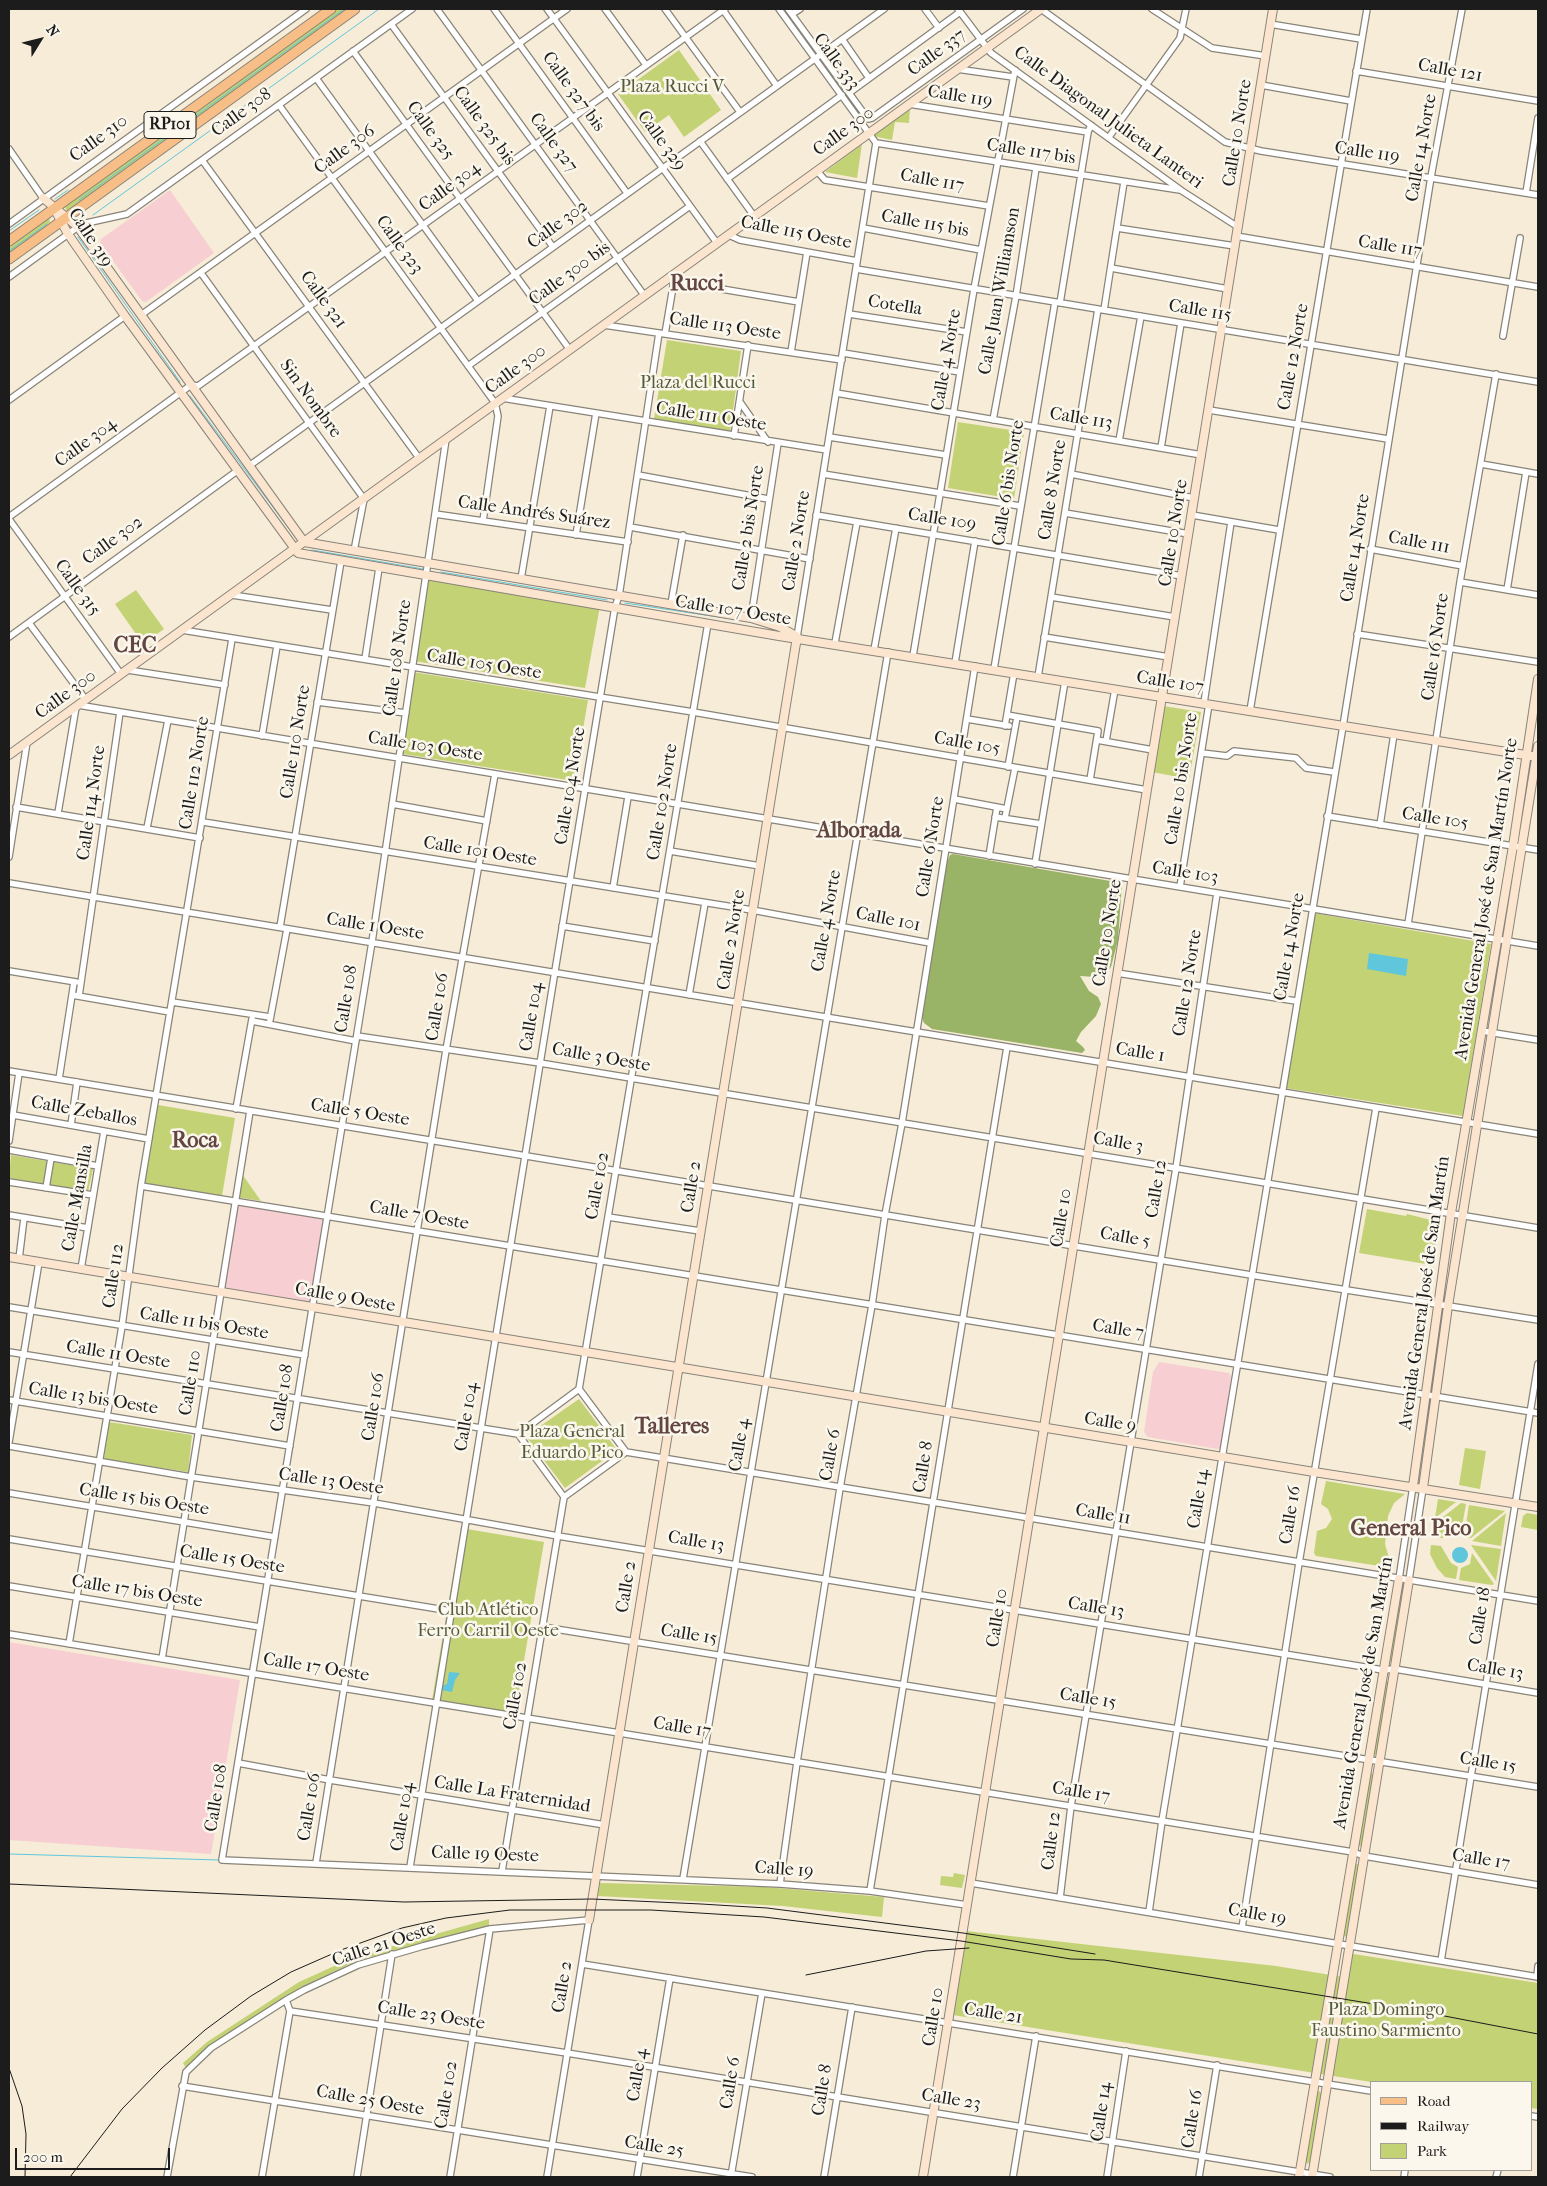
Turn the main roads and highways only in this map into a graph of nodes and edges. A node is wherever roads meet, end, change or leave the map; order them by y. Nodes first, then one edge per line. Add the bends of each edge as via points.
1 (331, 9) edge
2 (355, 9) edge
3 (9, 242) edge
4 (9, 259) edge

1 - 3 main road, RP101
2 - 4 main road, RP101

